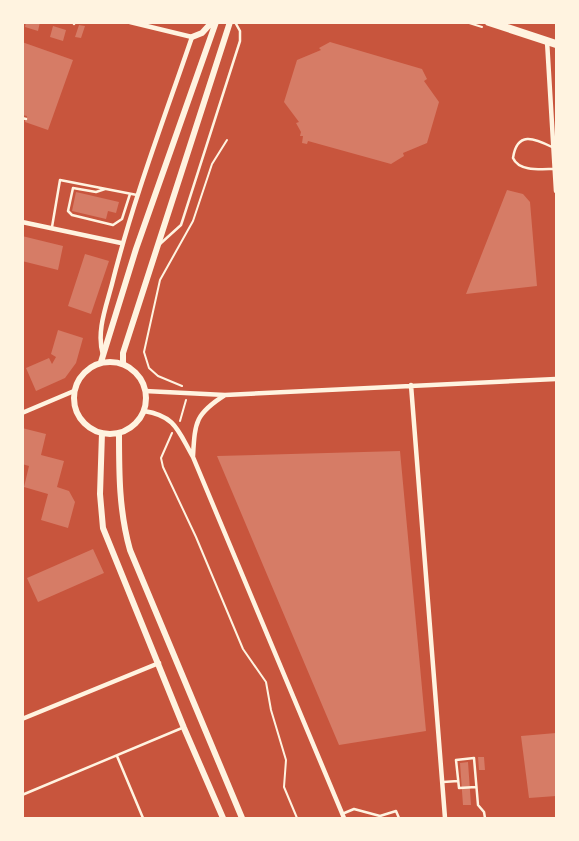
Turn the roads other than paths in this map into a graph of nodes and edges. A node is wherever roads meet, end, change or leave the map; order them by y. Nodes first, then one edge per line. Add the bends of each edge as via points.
1 (130, 22) edge
2 (214, 22) edge
3 (230, 22) edge
4 (235, 22) edge
5 (489, 22) edge
6 (192, 37) junction
7 (547, 40) junction
8 (556, 44) edge
9 (554, 147) junction
10 (555, 170) junction
11 (105, 188) junction
12 (556, 191) edge
13 (130, 194) junction
14 (138, 195) junction
15 (22, 222) edge
16 (52, 228) junction
17 (121, 243) junction
18 (157, 247) junction
19 (102, 360) junction
20 (123, 364) junction
21 (556, 379) edge
22 (411, 385) junction
23 (74, 391) junction
24 (145, 391) junction
25 (225, 395) junction
26 (144, 411) junction
27 (22, 412) edge
28 (102, 433) junction
29 (119, 433) junction
30 (193, 457) junction
31 (158, 663) junction
32 (22, 719) edge
33 (184, 728) junction
34 (117, 756) junction
35 (458, 781) junction
36 (442, 782) junction
37 (476, 787) junction
38 (22, 795) edge
39 (343, 816) edge
40 (143, 818) edge
41 (224, 818) edge
42 (242, 818) edge
43 (399, 818) edge
44 (446, 818) edge
45 (485, 818) edge

1 - 6 street
2 - 6 main road
2 - 19 main road via 136,249
3 - 18 main road
4 - 18 lane via 240,31 240,41 181,225
5 - 7 highway
6 - 14 street
7 - 8 highway
7 - 9 street
9 - 10 street
9 - 10 lane via 527,138 517,145 513,158 515,163 524,167
10 - 12 street
11 - 13 lane
11 - 13 lane via 96,192 73,188 68,211 72,215 112,225 122,219
11 - 16 lane via 60,180
13 - 14 lane
14 - 17 street
15 - 16 street
16 - 17 street
17 - 19 street via 102,320
18 - 20 main road via 123,353
19 - 20 main road
19 - 23 main road via 87,369
20 - 24 main road via 136,372
21 - 22 street
22 - 25 street
22 - 36 street
23 - 27 street
23 - 28 main road via 75,408 84,424
24 - 25 street
24 - 26 main road
25 - 30 street via 207,406 195,426
26 - 29 main road via 131,427
26 - 30 street via 161,413 173,422
28 - 29 main road
28 - 31 main road via 100,494 103,528
29 - 42 main road via 119,491 130,550
30 - 39 street
31 - 32 street
31 - 33 main road
33 - 34 lane
33 - 41 main road
34 - 38 lane
34 - 40 lane
35 - 36 lane
35 - 37 lane via 459,788
35 - 37 lane via 456,760 474,758
36 - 44 street
37 - 45 lane via 478,805
39 - 43 lane via 354,809 380,816 396,811

